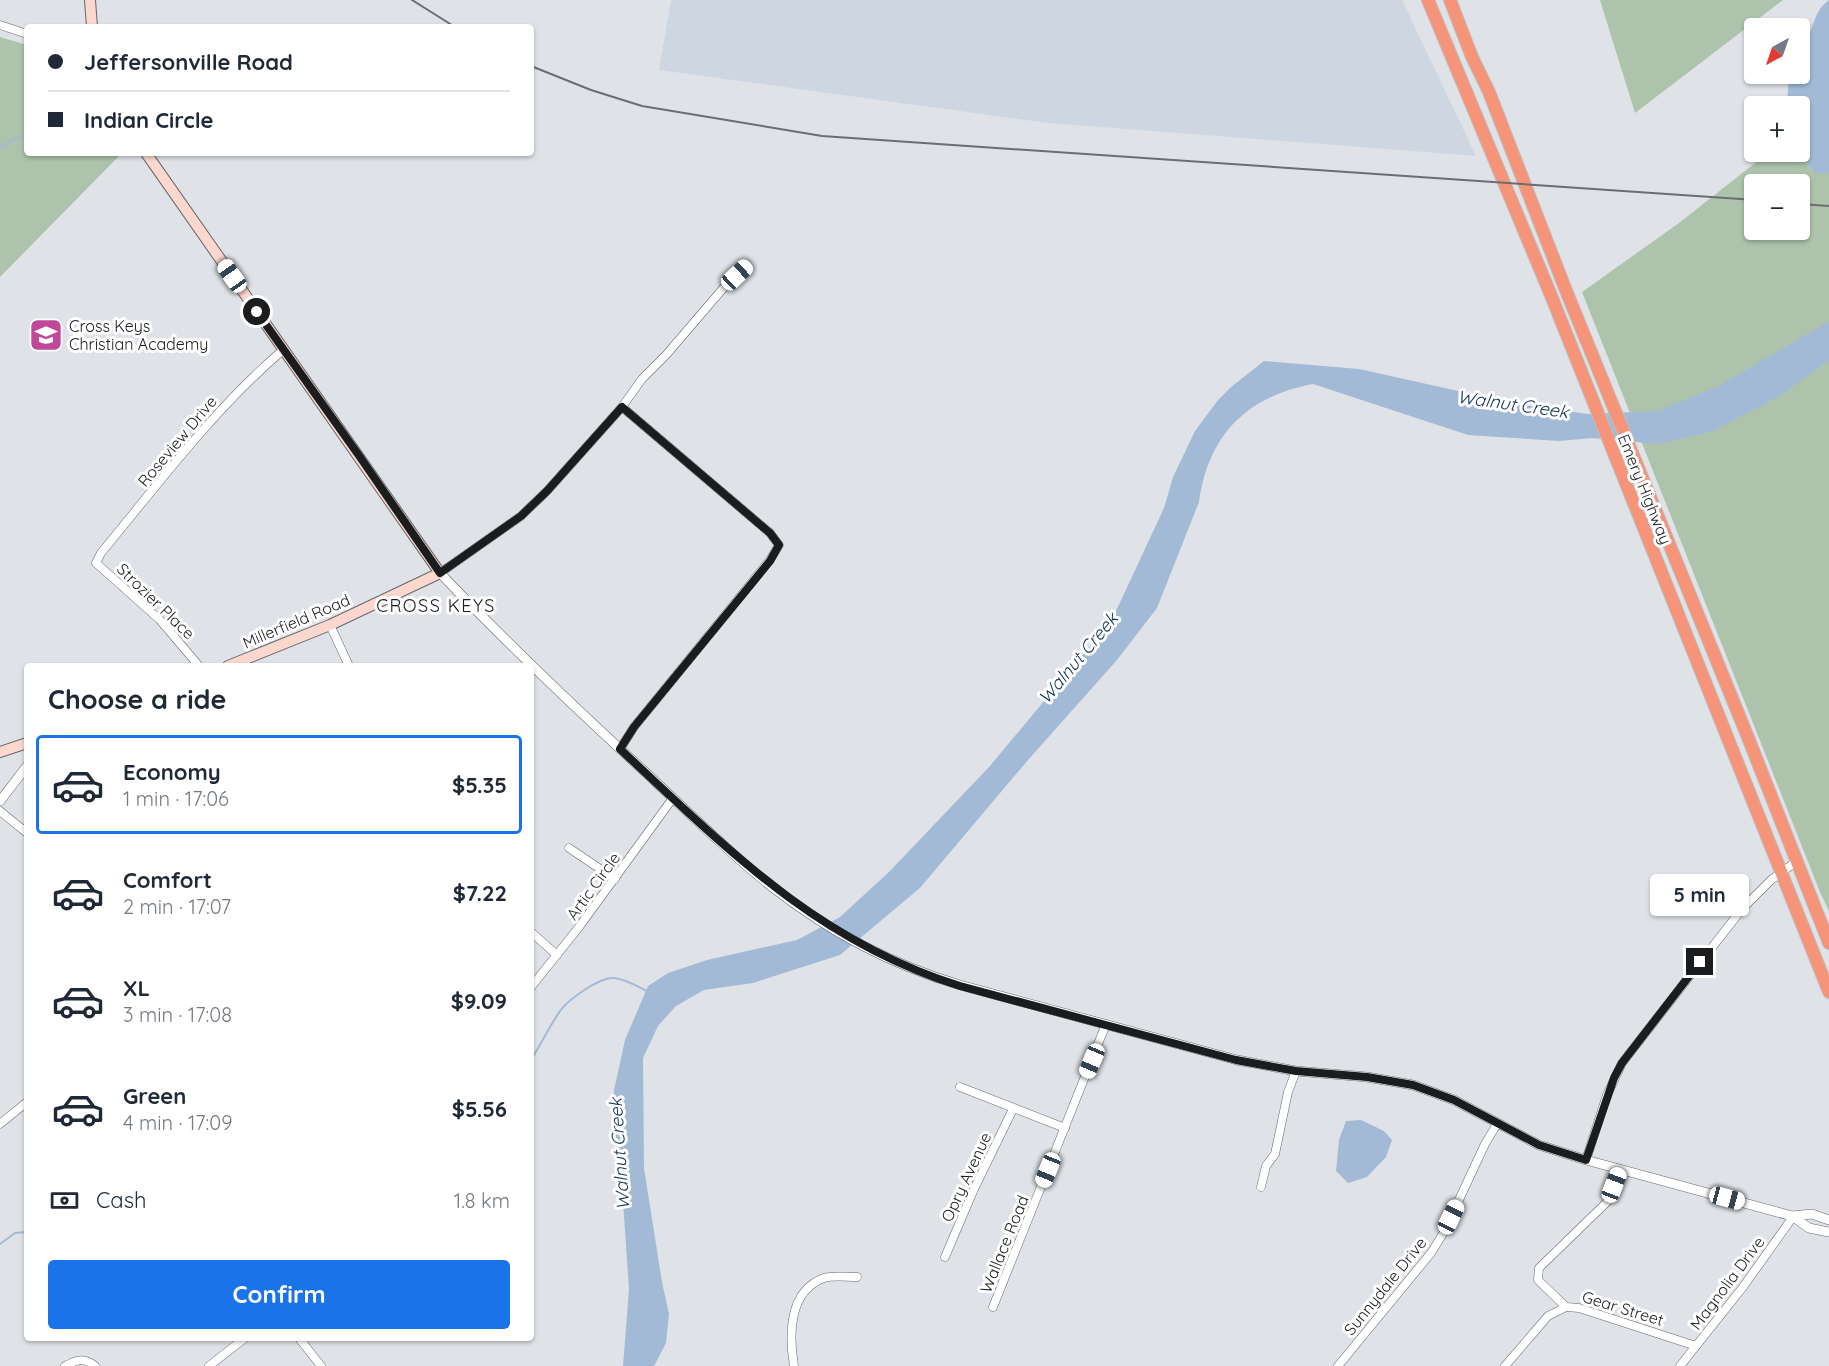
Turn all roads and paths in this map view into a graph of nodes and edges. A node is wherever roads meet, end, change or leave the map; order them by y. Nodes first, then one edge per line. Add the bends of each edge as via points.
1 (90, 0) edge
2 (1428, 0) edge
3 (1450, 0) edge
4 (92, 24) edge
5 (0, 25) edge
6 (24, 33) edge
7 (148, 156) edge
8 (747, 265) dead end
9 (1565, 288) junction
10 (1550, 293) junction
11 (283, 350) junction
12 (622, 407) junction
13 (99, 557) joint
14 (440, 573) junction
15 (330, 625) junction
16 (196, 663) edge
17 (235, 663) edge
18 (348, 663) edge
19 (528, 663) edge
20 (534, 669) edge
21 (24, 744) edge
22 (620, 749) junction
23 (0, 752) edge
24 (24, 770) edge
25 (673, 798) junction
26 (0, 801) edge
27 (0, 811) edge
28 (24, 831) edge
29 (569, 848) dead end
30 (1797, 861) junction
31 (1782, 874) junction
32 (615, 879) junction
33 (534, 935) edge
34 (1829, 943) edge
35 (557, 955) junction
36 (534, 983) edge
37 (1829, 992) edge
38 (1106, 1024) junction
39 (1296, 1071) junction
40 (960, 1087) dead end
41 (24, 1104) edge
42 (1013, 1109) junction
43 (0, 1124) edge
44 (1497, 1124) junction
45 (1065, 1128) junction
46 (1586, 1160) junction
47 (1620, 1169) junction
48 (1261, 1187) dead end
49 (1792, 1216) junction
50 (1829, 1220) edge
51 (1829, 1232) edge
52 (945, 1257) dead end
53 (857, 1277) dead end
54 (993, 1307) dead end
55 (1566, 1307) junction
56 (241, 1341) edge
57 (301, 1341) edge
58 (1696, 1346) junction
59 (65, 1366) edge
60 (95, 1366) edge
61 (208, 1366) edge
62 (321, 1366) edge
63 (794, 1366) edge
64 (1338, 1366) edge
65 (1505, 1366) edge
66 (1680, 1366) edge

1 - 4 main road
2 - 10 highway, Emery Highway
3 - 9 highway, Emery Highway
5 - 6 street
7 - 11 main road
8 - 12 street via 642,379
9 - 10 highway
9 - 30 highway, Emery Highway
10 - 31 highway, Emery Highway
11 - 13 street, Roseview Drive via 235,393
11 - 14 main road
12 - 14 street via 521,516
12 - 22 street via 779,545
13 - 16 street, Strozier Place via 96,563 160,620
14 - 15 main road, Millerfield Road
14 - 19 street
15 - 17 main road, Millerfield Road
15 - 18 street
20 - 22 street
21 - 23 main road
22 - 25 street
24 - 26 street
25 - 32 street, Artic Circle
25 - 38 street via 782,894 823,923 886,958 960,986
27 - 28 street
29 - 32 street
30 - 31 street
30 - 34 highway, Emery Highway
31 - 37 highway, Emery Highway
31 - 46 street via 1742,909 1622,1063
32 - 35 street, Artic Circle
33 - 35 street
35 - 36 street, Artic Circle
38 - 39 street via 1236,1060
38 - 45 street, Wallace Road
39 - 44 street via 1413,1085 1454,1100
39 - 48 street via 1275,1154 1266,1166
40 - 42 street
41 - 43 street
42 - 45 street
42 - 52 street, Opry Avenue
44 - 46 street via 1539,1145
44 - 64 street, Sunnydale Drive via 1431,1253
45 - 54 street, Wallace Road
46 - 47 street
47 - 49 street
47 - 55 street, Gear Street via 1608,1201 1539,1268 1538,1280
49 - 50 street via 1812,1214
49 - 51 street via 1809,1228
49 - 58 street, Magnolia Drive
53 - 63 street via 825,1278 806,1289 793,1320 790,1341
55 - 58 street, Gear Street
55 - 65 street via 1548,1316
56 - 61 street
57 - 62 street
58 - 66 street, Magnolia Drive
59 - 60 street via 84,1360

